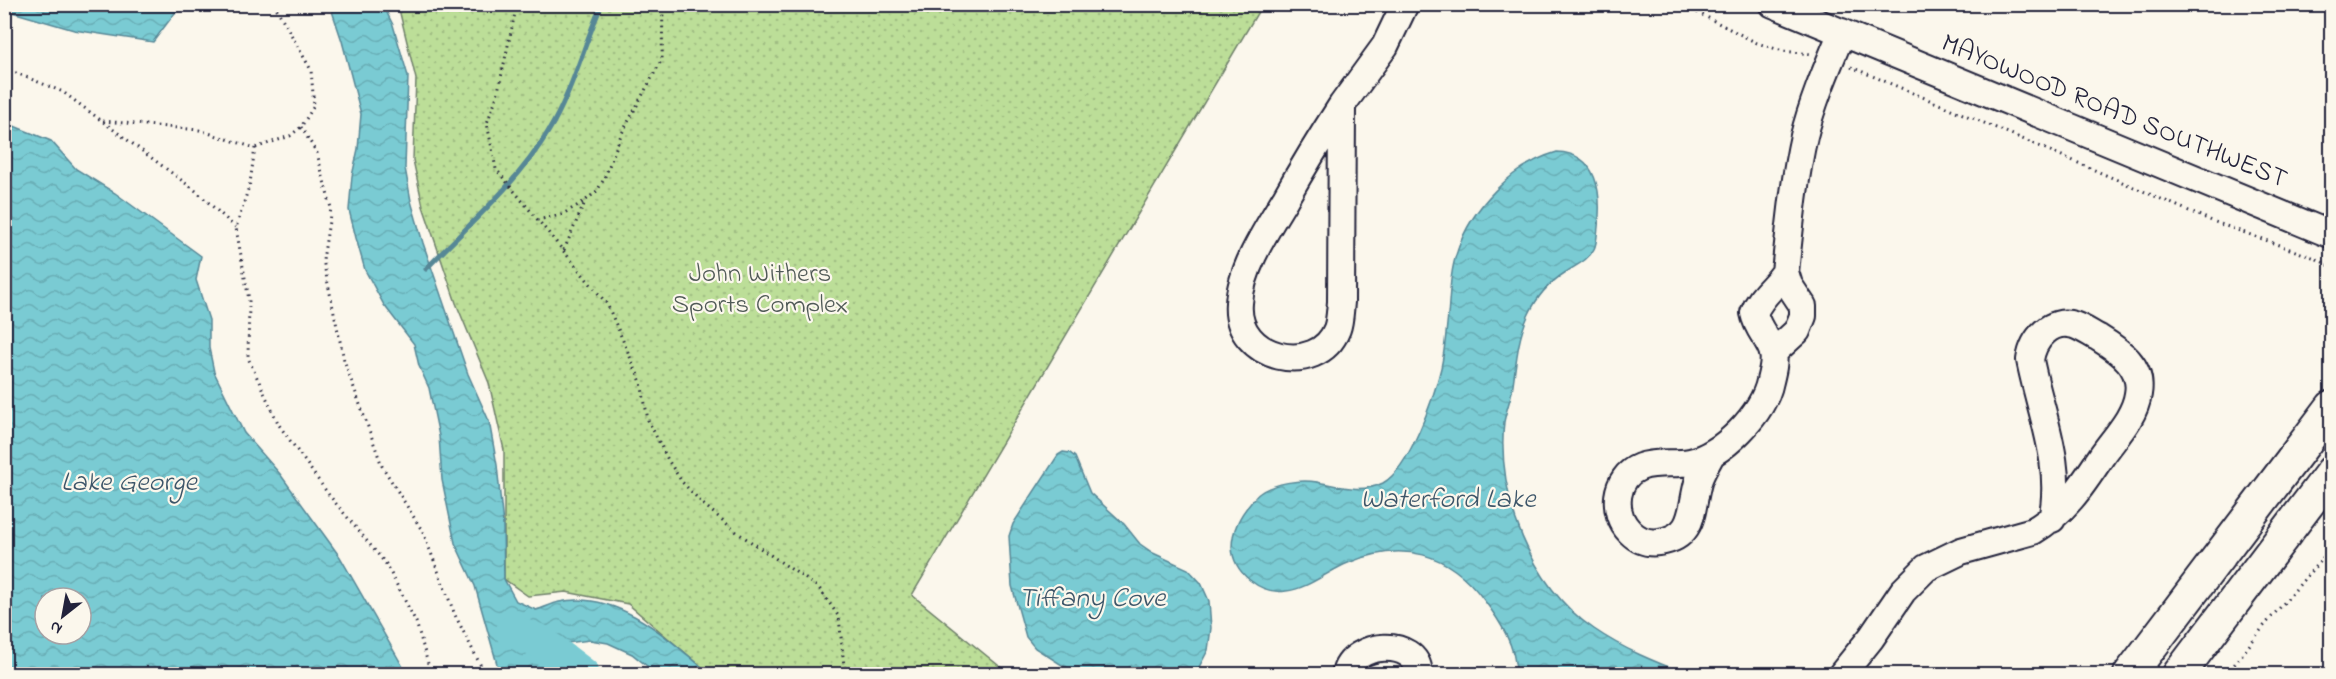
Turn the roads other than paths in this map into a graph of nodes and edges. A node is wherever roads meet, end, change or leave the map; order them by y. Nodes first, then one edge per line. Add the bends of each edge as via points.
1 (1404, 4) edge
2 (1773, 4) edge
3 (1842, 32) junction
4 (1342, 105) junction
5 (2331, 235) edge
6 (1785, 272) junction
7 (1773, 353) junction
8 (2331, 407) edge
9 (1711, 454) dead end
10 (2331, 472) edge
11 (2052, 519) junction
12 (1345, 675) edge
13 (1419, 675) edge
14 (1842, 675) edge
15 (2130, 675) edge
16 (2179, 675) edge

1 - 4 street via 1385,46
2 - 3 street, MAYOWOOD ROAD SOUTHWEST
3 - 5 street, MAYOWOOD ROAD SOUTHWEST
3 - 6 street via 1818,87 1804,136
4 - 4 street via 1266,231 1240,293 1242,327 1257,346 1276,357 1313,352 1331,339 1336,330 1341,302
6 - 7 street via 1762,297 1754,313
6 - 7 street via 1803,306 1803,316 1797,331
7 - 9 street via 1770,382 1762,403 1746,424
8 - 15 main road
10 - 16 main road
11 - 11 street via 2055,473 2030,360 2040,335 2066,324 2082,328 2126,357 2138,376 2139,386 2134,409 2082,486
11 - 14 street via 2033,531 1961,551 1926,568 1903,591
12 - 13 street via 1349,663 1362,653 1387,648 1408,653 1415,660

